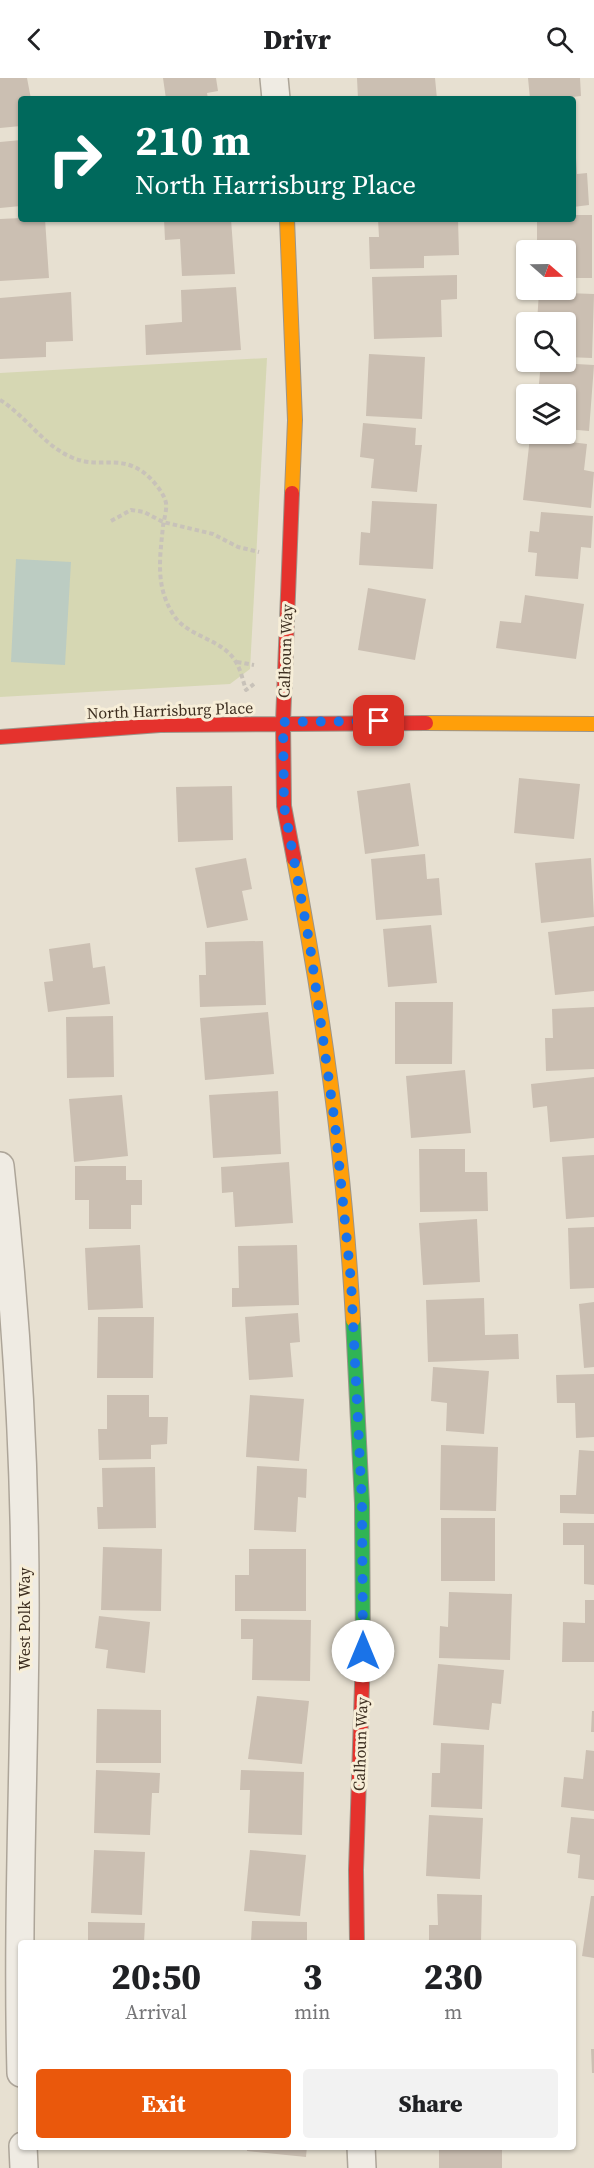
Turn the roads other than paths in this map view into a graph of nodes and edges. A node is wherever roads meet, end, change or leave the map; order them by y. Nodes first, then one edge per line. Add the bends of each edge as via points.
1 (274, 78) edge
2 (276, 96) edge
3 (287, 222) edge
4 (283, 722) junction
5 (594, 724) edge
6 (0, 736) edge
7 (0, 1166) edge
8 (20, 1940) edge
9 (357, 1940) edge
10 (23, 2150) edge
11 (361, 2150) edge
12 (24, 2168) edge
13 (362, 2168) edge

1 - 2 street
3 - 4 street, Calhoun Way via 295,420
4 - 5 street, North Harrisburg Place
4 - 6 street, North Harrisburg Place via 160,725
4 - 9 street, Calhoun Way via 284,806 310,946 335,1124 351,1281 363,1514
7 - 8 street, West Polk Way via 16,1336 24,1503
10 - 12 street
11 - 13 street

